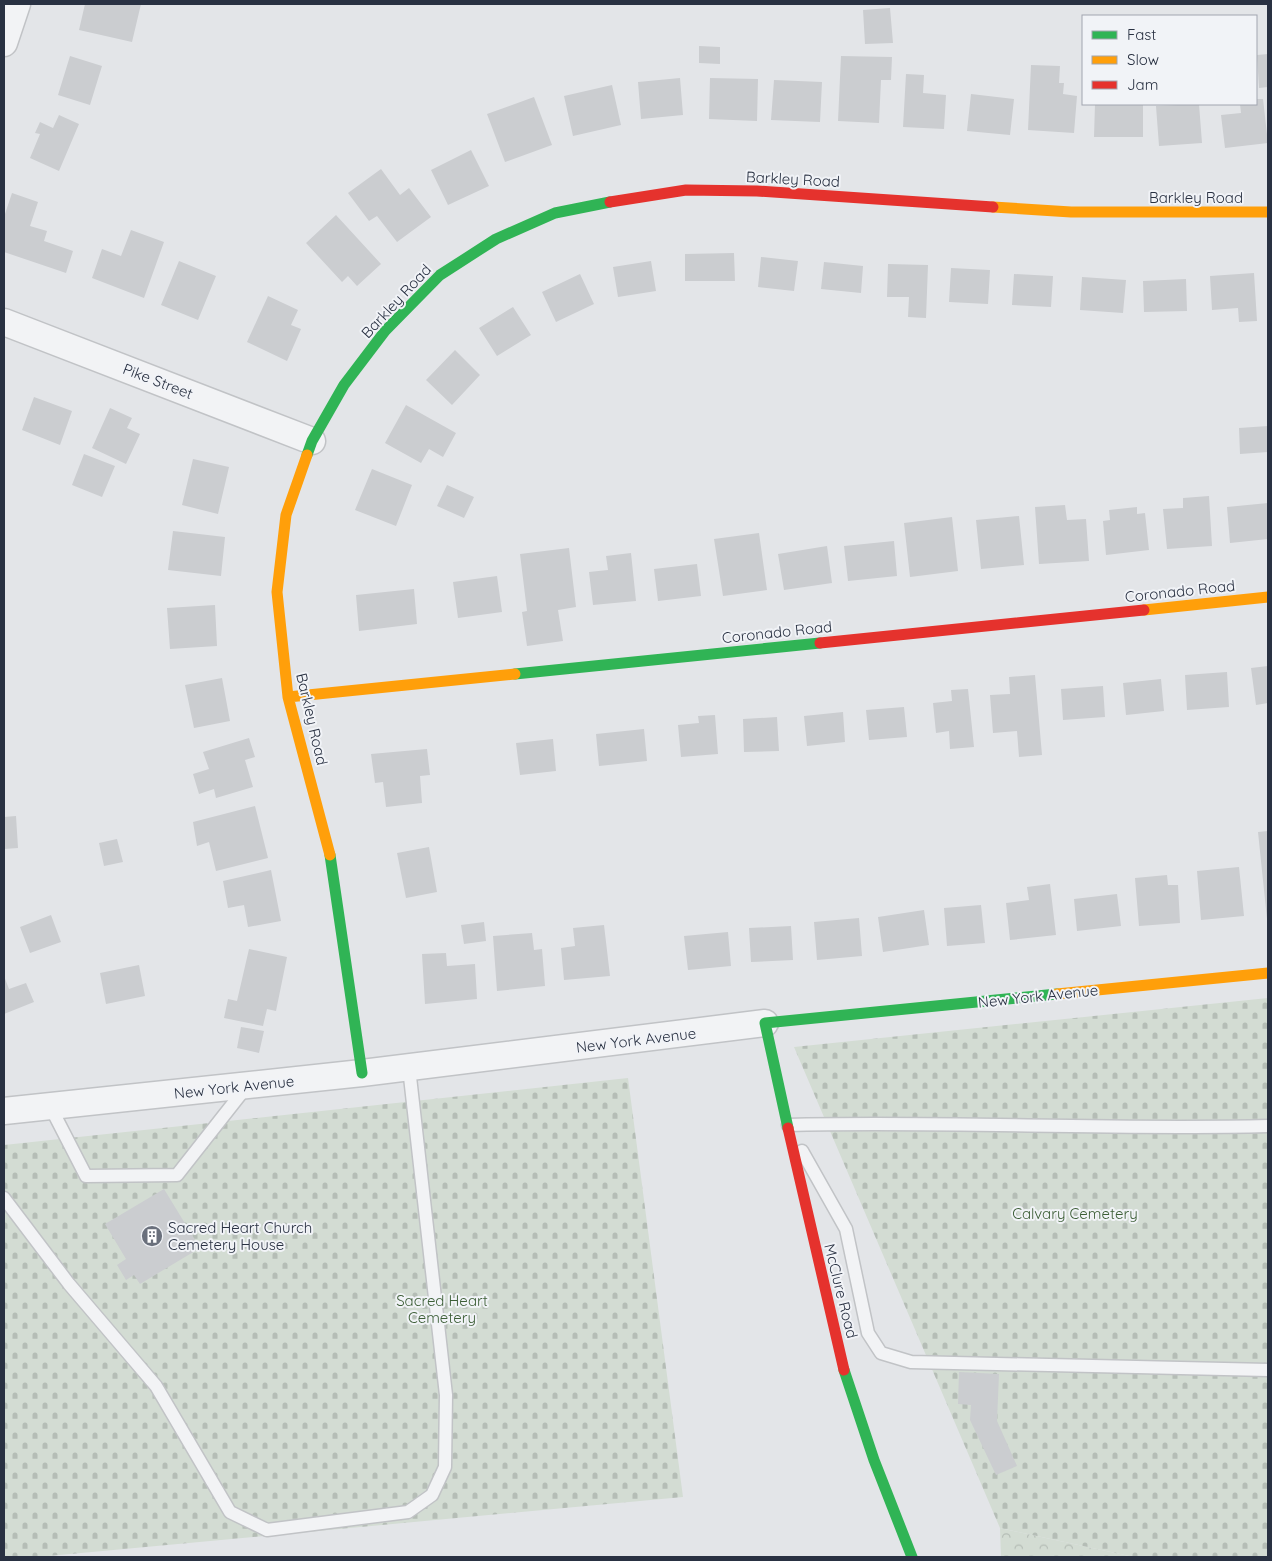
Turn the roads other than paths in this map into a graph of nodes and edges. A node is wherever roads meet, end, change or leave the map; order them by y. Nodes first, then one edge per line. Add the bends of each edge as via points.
1 (17, 4) edge
2 (4, 43) edge
3 (1268, 212) edge
4 (4, 322) edge
5 (312, 441) junction
6 (1268, 598) edge
7 (288, 697) junction
8 (1268, 973) edge
9 (765, 1024) junction
10 (409, 1068) junction
11 (362, 1073) junction
12 (247, 1086) junction
13 (50, 1106) junction
14 (4, 1111) edge
15 (788, 1125) junction
16 (1268, 1126) edge
17 (4, 1198) edge
18 (1268, 1370) edge
19 (912, 1557) edge

1 - 2 street
3 - 5 street, Barkley Road via 1071,212 757,191 686,190 622,198 555,213 496,239 440,275 384,331 344,385
4 - 5 street, Pike Street
5 - 7 street, Barkley Road via 286,515 277,592
6 - 7 street, Coronado Road
7 - 11 street, Barkley Road via 328,841
8 - 9 street, New York Avenue
9 - 10 street, New York Avenue
9 - 15 street, McClure Road
10 - 11 street, New York Avenue
10 - 17 lane via 446,1395 444,1467 432,1495 408,1512 267,1530 230,1512 156,1386 69,1284
11 - 12 street, New York Avenue
12 - 13 street, New York Avenue
12 - 13 lane via 176,1175 86,1176
13 - 14 street, New York Avenue
15 - 16 lane
15 - 18 lane via 846,1229 868,1333 881,1354 911,1362
15 - 19 street, McClure Road via 843,1362 884,1489

